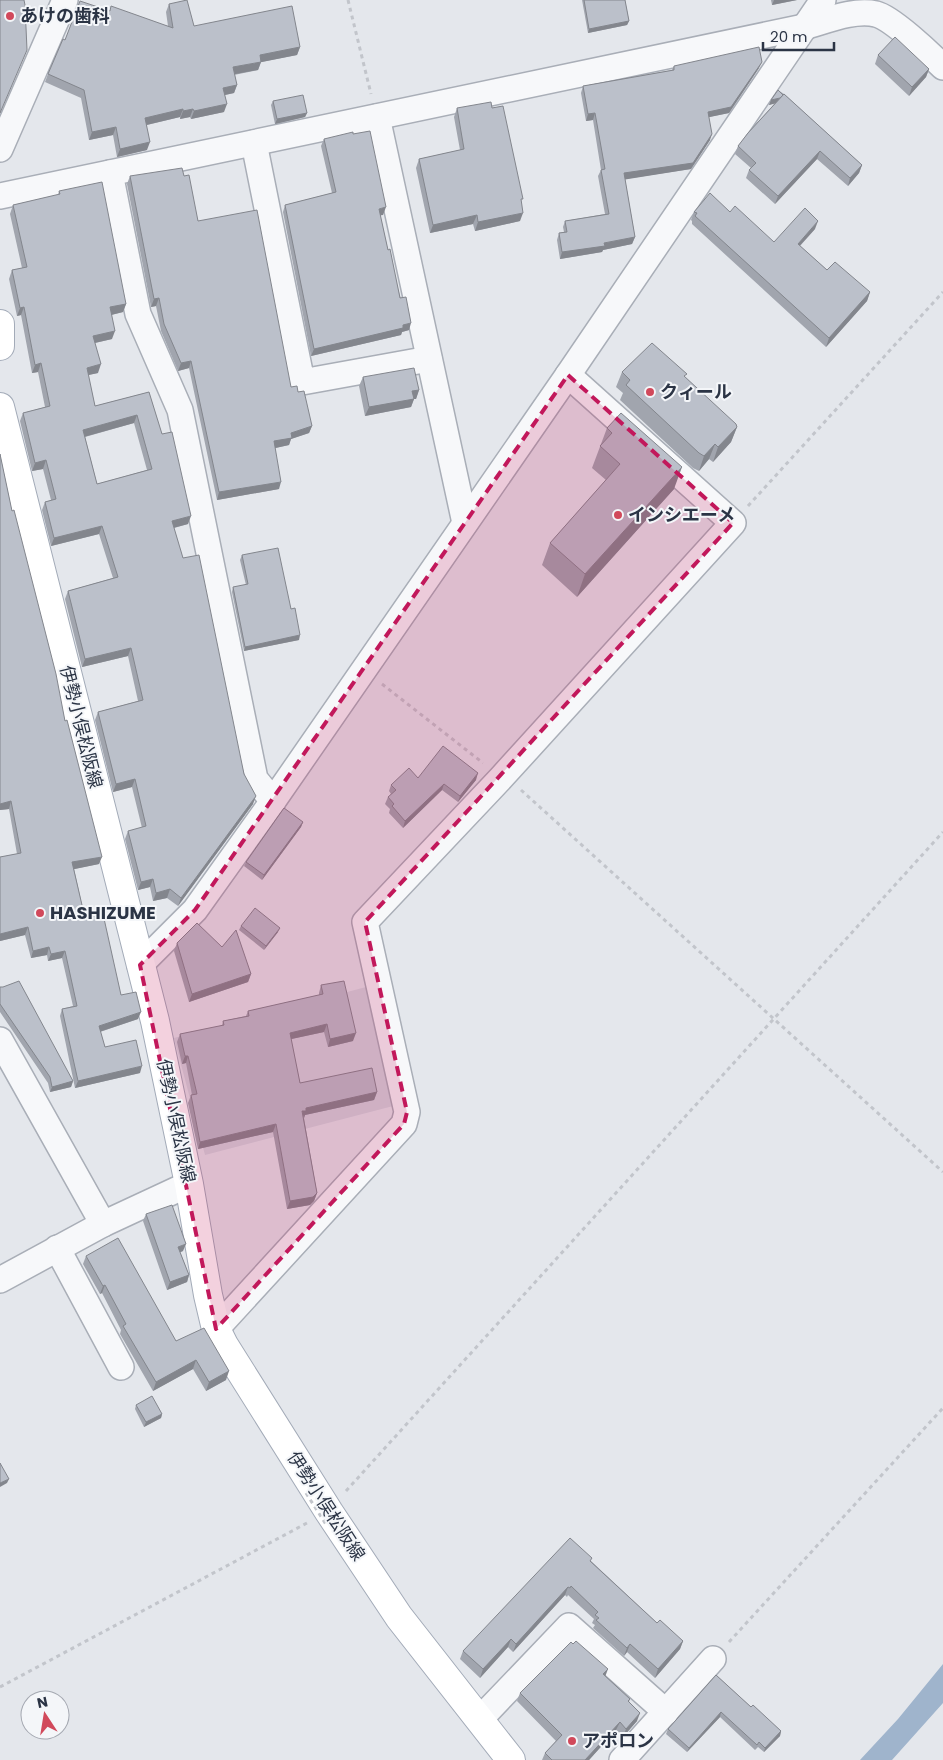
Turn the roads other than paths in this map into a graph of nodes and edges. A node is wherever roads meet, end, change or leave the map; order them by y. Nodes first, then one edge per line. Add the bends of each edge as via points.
1 (65, 0) edge
2 (823, 0) edge
3 (804, 27) junction
4 (943, 67) edge
5 (375, 108) junction
6 (254, 143) junction
7 (0, 149) edge
8 (110, 173) junction
9 (0, 196) edge
10 (0, 324) edge
11 (0, 346) edge
12 (429, 359) junction
13 (568, 375) junction
14 (0, 408) edge
15 (465, 523) junction
16 (273, 801) junction
17 (140, 965) junction
18 (0, 1040) edge
19 (189, 1184) junction
20 (103, 1224) junction
21 (57, 1248) junction
22 (0, 1280) edge
23 (216, 1329) junction
24 (121, 1367) dead end
25 (713, 1659) road end
26 (666, 1712) junction
27 (480, 1719) junction
28 (512, 1760) edge
29 (622, 1760) edge

1 - 7 street
2 - 3 street
3 - 4 street via 850,14 877,14 914,39
3 - 5 street
3 - 13 street
5 - 6 street
5 - 12 street
6 - 8 street
6 - 12 street via 302,382
8 - 9 street
8 - 16 street via 138,314 180,410 255,779
10 - 11 main road
12 - 15 street
13 - 15 street
13 - 23 street via 732,523 365,922 407,1112 404,1124
14 - 17 main road, 伊勢小俣松阪線
15 - 16 street
16 - 17 street via 195,910
17 - 19 main road, 伊勢小俣松阪線
18 - 20 street
19 - 20 street
19 - 23 main road, 伊勢小俣松阪線
20 - 21 street
21 - 22 street
21 - 24 street
23 - 27 main road, 伊勢小俣松阪線 via 322,1519
25 - 26 street
26 - 27 street via 569,1626
26 - 29 street
27 - 28 main road, 伊勢小俣松阪線

